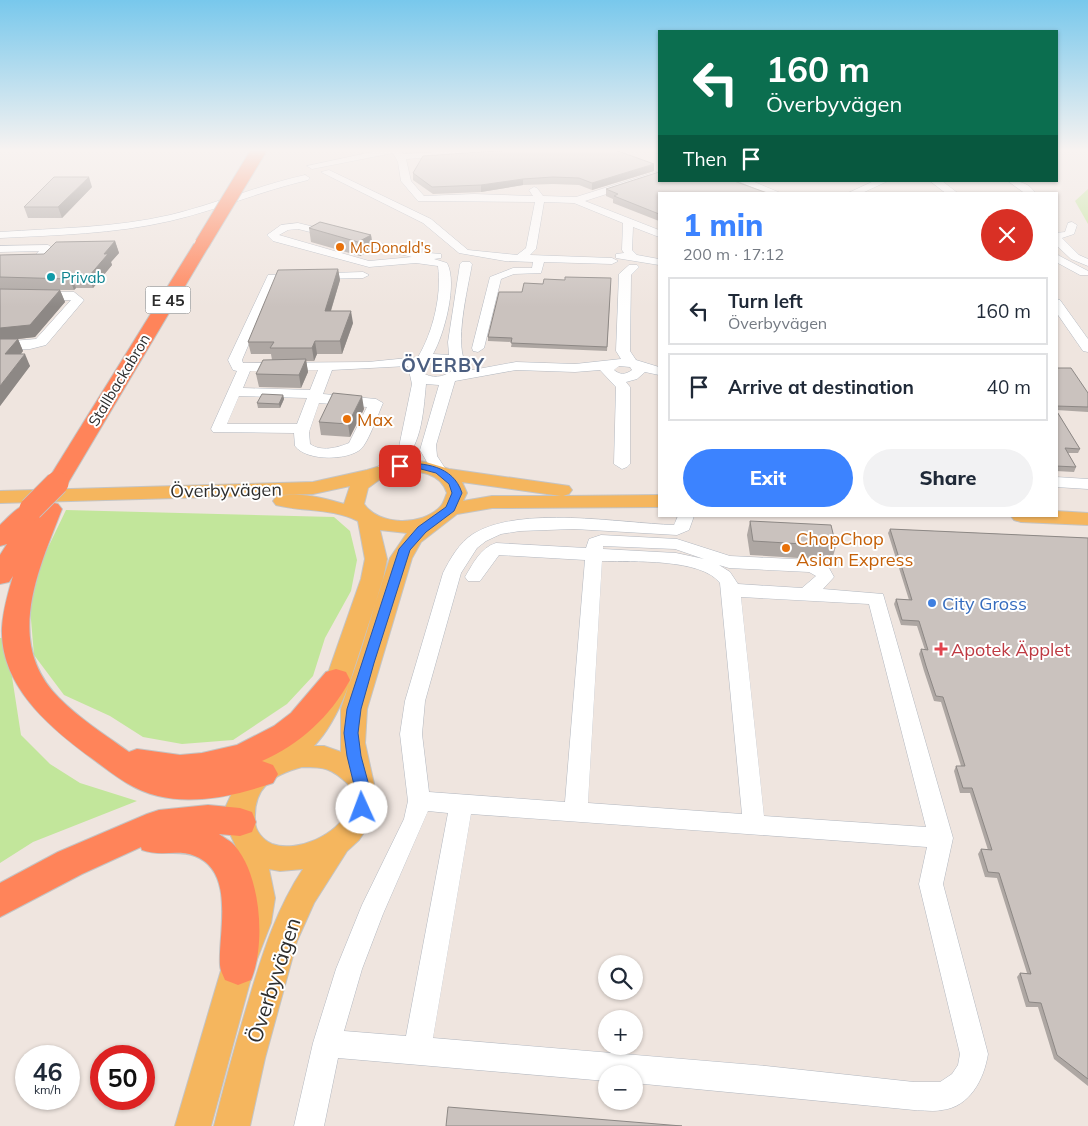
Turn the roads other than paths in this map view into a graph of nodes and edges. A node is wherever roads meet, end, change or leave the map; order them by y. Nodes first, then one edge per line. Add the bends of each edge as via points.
1 (222, 203) edge
2 (227, 203) edge
3 (389, 203) edge
4 (536, 203) edge
5 (589, 203) edge
6 (628, 221) junction
7 (1072, 225) dead end
8 (439, 233) junction
9 (658, 234) edge
10 (0, 235) edge
11 (1058, 237) edge
12 (1058, 240) edge
13 (0, 249) edge
14 (416, 258) junction
15 (466, 258) junction
16 (520, 258) junction
17 (1058, 258) edge
18 (440, 259) junction
19 (539, 259) junction
20 (37, 260) edge
21 (627, 262) junction
22 (658, 262) edge
23 (1088, 263) edge
24 (1071, 265) junction
25 (1058, 267) edge
26 (363, 275) dead end
27 (1088, 275) edge
28 (0, 296) edge
29 (1058, 306) edge
30 (0, 346) edge
31 (478, 348) dead end
32 (1088, 348) edge
33 (423, 360) junction
34 (457, 362) junction
35 (242, 366) junction
36 (327, 366) junction
37 (368, 366) junction
38 (504, 368) junction
39 (623, 369) junction
40 (658, 371) edge
41 (418, 377) junction
42 (451, 378) junction
43 (234, 392) junction
44 (315, 396) junction
45 (302, 434) junction
46 (622, 464) dead end
47 (376, 474) junction
48 (446, 476) junction
49 (1058, 482) edge
50 (1088, 484) edge
51 (0, 496) edge
52 (78, 496) junction
53 (658, 500) edge
54 (658, 500) edge
55 (40, 509) junction
56 (441, 515) junction
57 (365, 517) junction
58 (686, 517) edge
59 (1043, 517) edge
60 (1088, 519) edge
61 (0, 538) edge
62 (594, 554) junction
63 (0, 576) edge
64 (474, 577) dead end
65 (731, 590) junction
66 (805, 594) junction
67 (336, 680) junction
68 (101, 749) junction
69 (271, 768) junction
70 (359, 778) junction
71 (419, 801) junction
72 (460, 804) junction
73 (576, 812) junction
74 (754, 825) junction
75 (245, 832) junction
76 (941, 838) junction
77 (336, 844) junction
78 (100, 851) junction
79 (0, 901) edge
80 (238, 967) junction
81 (327, 1043) junction
82 (417, 1051) junction
83 (194, 1126) edge
84 (232, 1126) edge
85 (309, 1126) edge

1 - 10 street via 144,223
2 - 55 highway, Stallbackabron / E 45, bridge
3 - 8 street via 426,221
4 - 16 street via 531,248
5 - 6 street
6 - 9 street
6 - 21 street
7 - 11 street via 1070,234
8 - 15 street
8 - 18 street via 442,241
12 - 23 street via 1075,257
13 - 20 street via 48,248
14 - 14 street via 369,264 272,236 285,227 298,226
14 - 18 street
15 - 16 street
15 - 18 street
15 - 34 street via 454,342
16 - 19 street
17 - 24 street
18 - 33 street via 446,282 434,341
19 - 21 street
19 - 31 street via 537,271 513,271 496,277
21 - 22 street
21 - 39 street
24 - 25 street
24 - 27 street
26 - 35 street via 272,277 235,360
28 - 30 street via 74,296 78,300 42,342
29 - 32 street
33 - 34 street via 445,357
33 - 37 street
33 - 41 street via 413,368
34 - 38 street
34 - 42 street via 460,371
35 - 36 street
35 - 43 street
36 - 37 street
36 - 44 street
37 - 41 street
38 - 39 street via 556,361 575,368
38 - 42 street
39 - 40 street
39 - 46 street
41 - 42 street via 433,380
41 - 47 street via 418,393 406,449
42 - 48 street via 444,388 428,450
43 - 44 street
43 - 45 street via 218,429
44 - 45 street
44 - 45 street via 372,401 376,407 360,440 346,450 307,450
47 - 48 main road, Överbyvägen via 400,466 414,466
47 - 52 main road, Överbyvägen via 313,488
47 - 57 main road, Överbyvägen via 358,488 354,497 356,506
48 - 53 main road, Överbyvägen via 484,490 602,491
48 - 56 main road via 456,498
49 - 50 street
51 - 52 main road, Överbyvägen
52 - 57 main road, Överbyvägen via 142,502 302,502 338,508
54 - 56 main road, Överbyvägen via 492,502
55 - 61 highway
55 - 63 highway, E 45
55 - 68 highway via 17,614 16,642 22,669 56,715
56 - 57 main road, Överbyvägen via 413,526 394,527
56 - 70 main road, Överbyvägen via 413,538 401,558 354,709 351,733
57 - 67 main road, Överbyvägen via 376,559
58 - 71 street via 683,526 676,530 522,524 494,530 466,548 452,572 415,701 411,734
59 - 60 main road
62 - 64 street via 496,549 485,556
62 - 65 street via 695,563 723,574
62 - 66 street via 595,543 608,540 677,544 729,562 813,566 825,577
62 - 73 street
65 - 66 street
65 - 74 street
66 - 76 street via 877,598
67 - 68 highway via 312,711 278,739 231,759 197,766 161,766 144,764
67 - 69 main road, Överbyvägen via 324,714 313,731
68 - 69 highway via 124,766 157,782 180,786 207,785
69 - 70 main road via 308,755 326,756 349,766
69 - 75 main road, Överbyvägen via 244,796 239,813
70 - 77 main road, Överbyvägen via 364,800 360,816
71 - 72 street
71 - 81 street via 409,835 361,937
72 - 73 street
72 - 82 street
73 - 74 street
74 - 76 street
75 - 77 main road, Överbyvägen via 265,854 285,859 306,857
75 - 78 highway via 208,819 159,824
75 - 80 main road, Överbyvägen via 260,898 256,923
76 - 82 street via 931,884 974,1054 971,1071 962,1084 943,1096
77 - 84 main road, Överbyvägen via 303,894 282,940
78 - 79 highway via 70,863
78 - 80 highway via 182,837 201,841 216,849 230,865 239,890 241,944
80 - 83 main road, Överbyvägen
81 - 82 street
81 - 85 street

